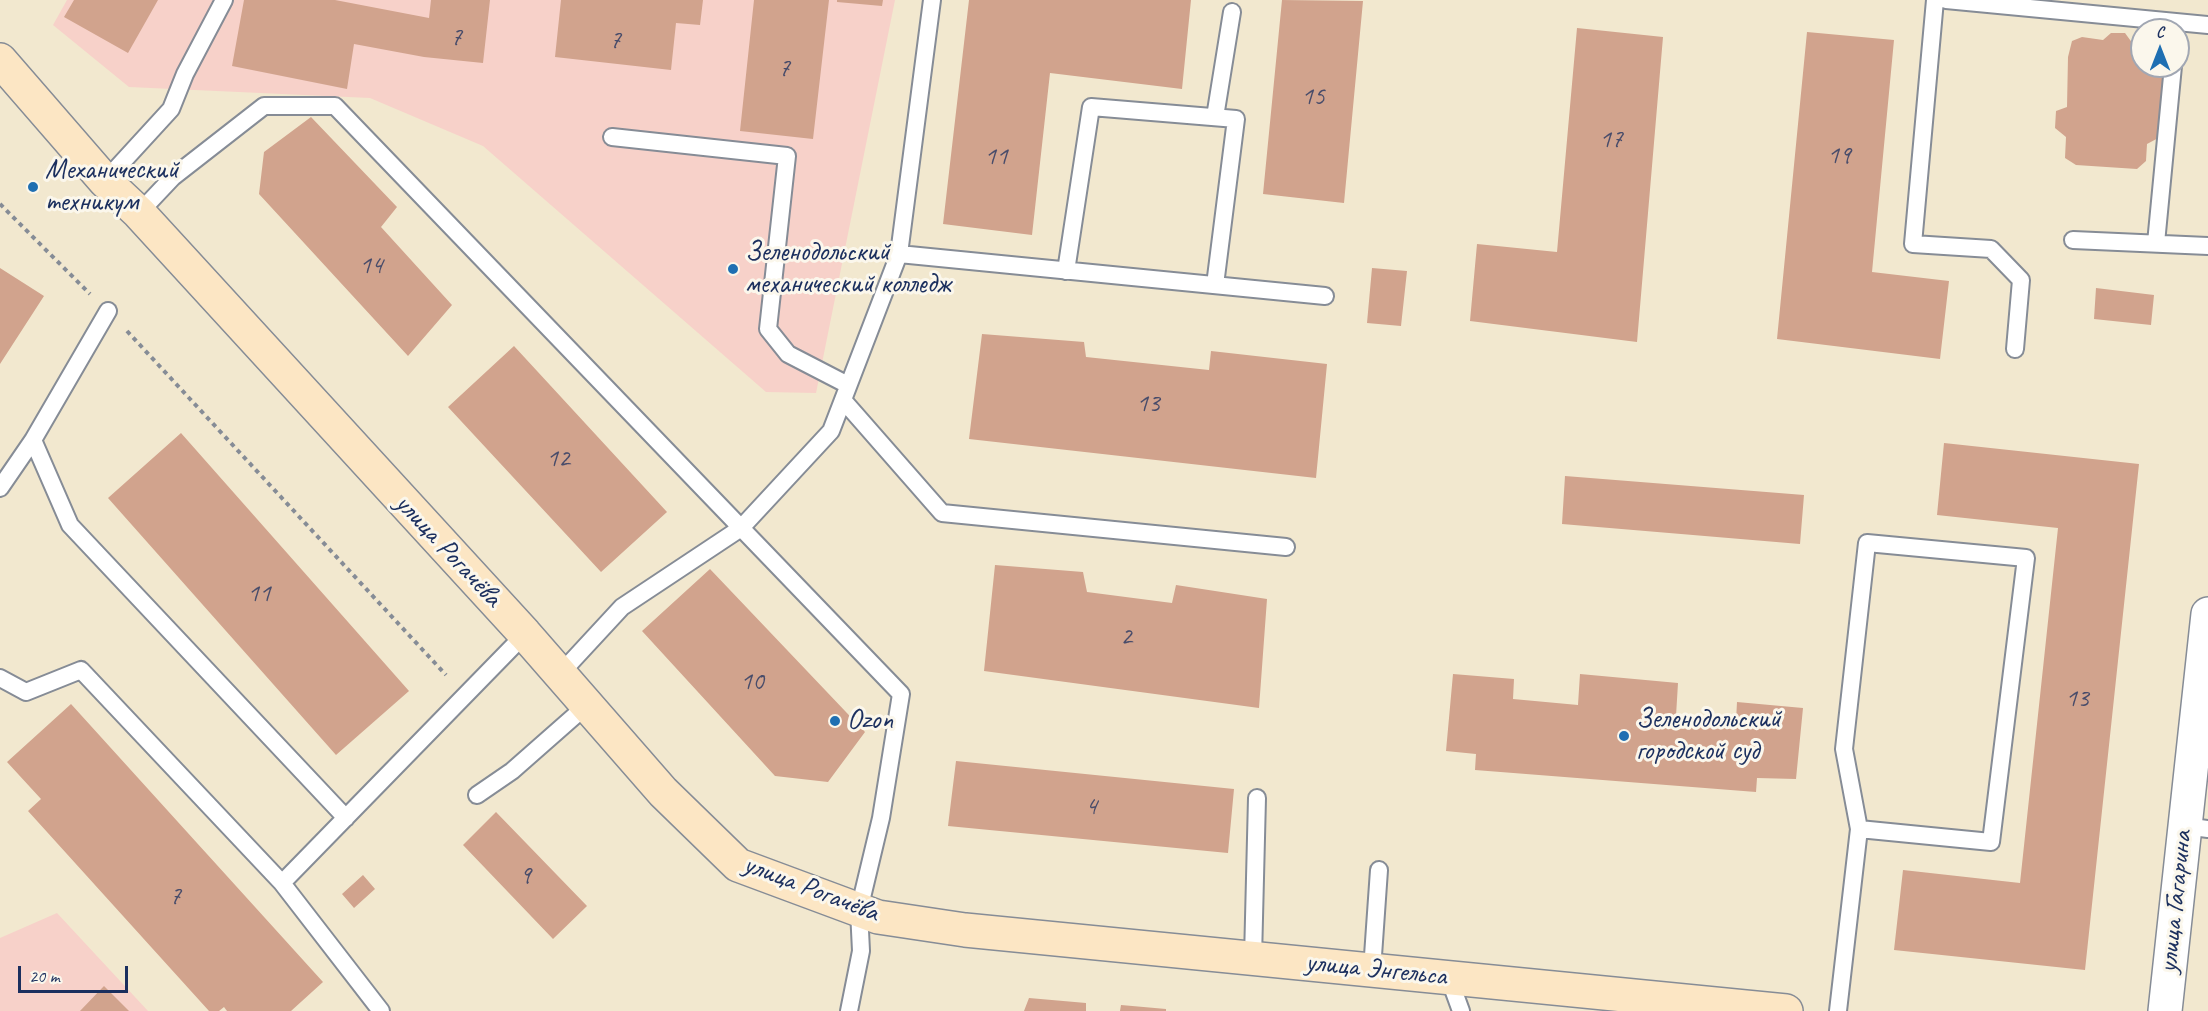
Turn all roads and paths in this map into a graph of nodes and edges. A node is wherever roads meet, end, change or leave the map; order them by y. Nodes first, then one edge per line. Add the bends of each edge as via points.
1 (224, 0) edge
2 (932, 0) edge
3 (1935, 0) edge
4 (1946, 0) edge
5 (1232, 12) dead end
6 (2130, 21) edge
7 (2208, 25) edge
8 (2190, 26) edge
9 (0, 60) edge
10 (2172, 78) edge
11 (1215, 117) junction
12 (612, 137) dead end
13 (105, 181) junction
14 (0, 204) edge
15 (139, 213) junction
16 (2073, 240) dead end
17 (2156, 243) junction
18 (2208, 246) edge
19 (898, 254) junction
20 (1066, 271) junction
21 (1215, 285) junction
22 (1324, 296) dead end
23 (108, 311) junction
24 (2015, 350) dead end
25 (845, 393) junction
26 (33, 440) junction
27 (0, 488) edge
28 (741, 528) junction
29 (1286, 547) dead end
30 (2208, 614) edge
31 (525, 634) junction
32 (560, 674) junction
33 (0, 678) edge
34 (465, 696) junction
35 (587, 705) junction
36 (477, 795) dead end
37 (1257, 798) dead end
38 (346, 818) junction
39 (2196, 828) edge
40 (1859, 830) junction
41 (1379, 870) dead end
42 (282, 883) junction
43 (859, 910) junction
44 (965, 930) joint
45 (1253, 958) junction
46 (1372, 970) junction
47 (1449, 978) junction
48 (381, 1011) edge
49 (849, 1011) edge
50 (1461, 1011) edge
51 (1778, 1011) edge
52 (1786, 1011) edge
53 (1838, 1011) edge
54 (2165, 1011) edge

1 - 13 lane via 171,109
2 - 19 lane
3 - 24 lane via 1913,244 1991,249 2006,264 2021,280
4 - 6 lane
5 - 11 lane
7 - 8 lane
9 - 13 street, улица Рогачёва
10 - 17 lane
11 - 20 lane via 1091,107
11 - 21 lane via 1236,119
12 - 25 lane via 787,156 768,329 788,354
13 - 15 street, улица Рогачёва
14 - 23 path
15 - 28 lane via 173,177 264,106 335,106
15 - 31 street, улица Рогачёва
16 - 17 lane
17 - 18 lane
19 - 20 lane
19 - 25 lane
20 - 21 lane
21 - 22 lane
23 - 26 lane
23 - 34 path
25 - 28 lane via 831,431
25 - 29 lane via 942,513
26 - 27 lane
26 - 38 lane via 70,525
28 - 32 lane via 622,607
28 - 43 lane via 901,694 881,818
30 - 39 street, улица Гагарина
31 - 32 street, улица Рогачёва
31 - 34 lane
32 - 35 street, улица Рогачёва
33 - 42 lane via 26,692 81,670
34 - 38 lane
35 - 36 lane via 512,771
35 - 43 street, улица Рогачёва via 663,792 738,866
37 - 45 lane
38 - 42 lane
39 - 54 street, улица Гагарина
40 - 40 lane via 1991,842 2026,558 1867,543 1844,749
40 - 53 lane
41 - 46 lane
42 - 48 lane
43 - 44 street, улица Рогачёва via 878,917
43 - 49 lane via 861,951
44 - 45 street, улица Энгельса
45 - 46 street, улица Энгельса
46 - 47 street, улица Энгельса
47 - 50 lane
47 - 51 street, улица Энгельса
51 - 52 street, улица Энгельса

